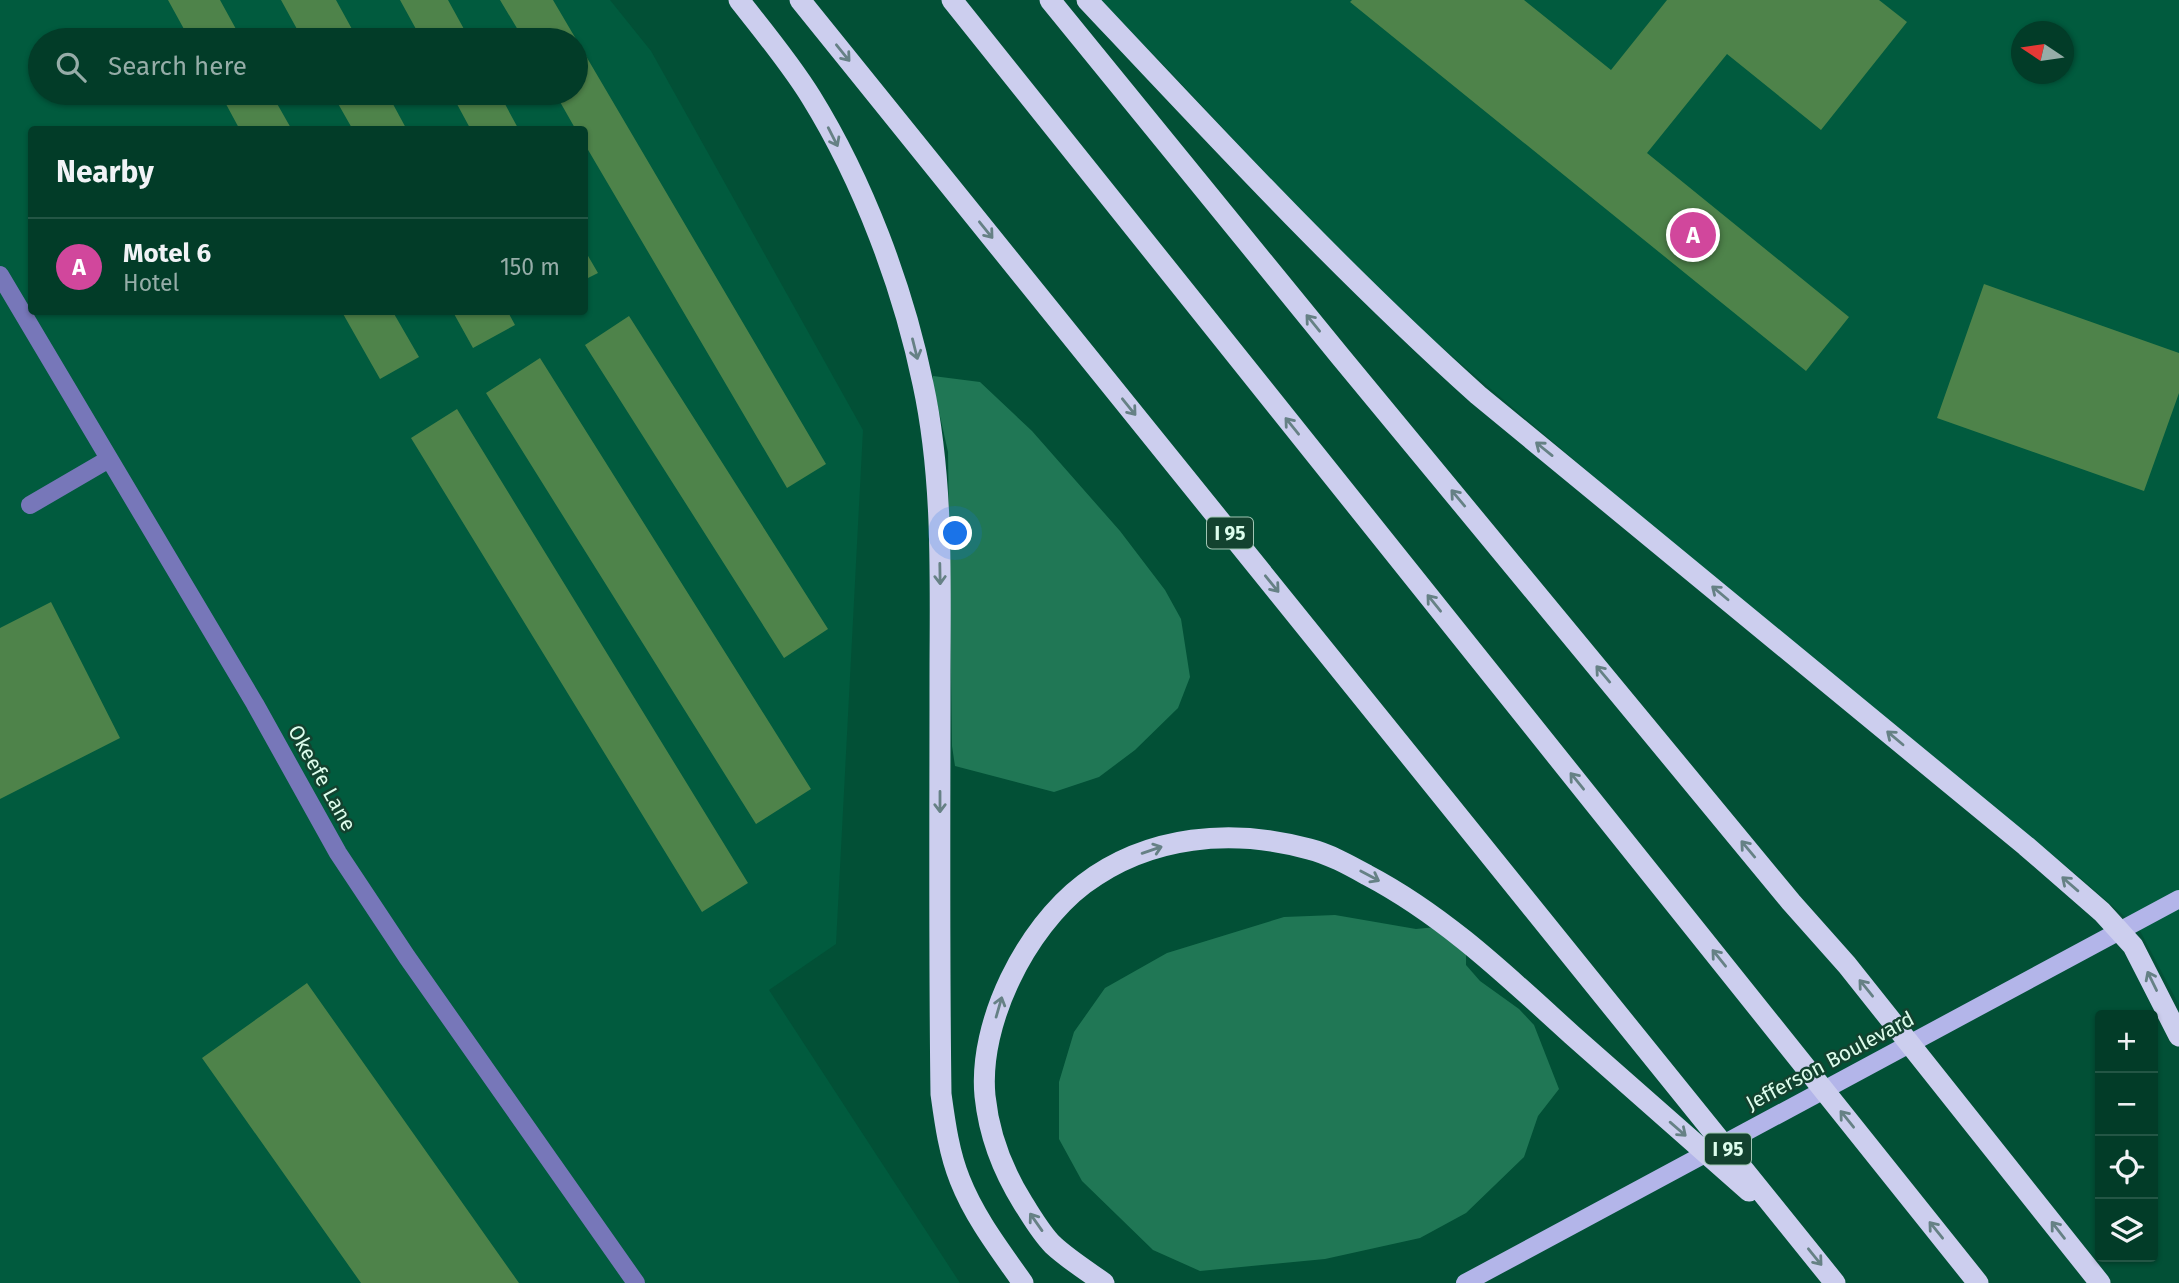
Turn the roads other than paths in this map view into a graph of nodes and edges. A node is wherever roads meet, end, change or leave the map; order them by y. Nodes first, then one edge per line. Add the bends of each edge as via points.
1 (739, 0) edge
2 (800, 0) edge
3 (952, 0) edge
4 (1050, 0) edge
5 (1087, 0) edge
6 (0, 275) edge
7 (109, 459) junction
8 (30, 505) dead end
9 (2179, 899) edge
10 (2120, 930) junction
11 (2179, 1036) edge
12 (1794, 1231) junction
13 (1052, 1244) junction
14 (636, 1283) edge
15 (1023, 1283) edge
16 (1080, 1283) edge
17 (1104, 1283) edge
18 (1465, 1283) edge
19 (1835, 1283) edge
20 (1978, 1283) edge
21 (2101, 1283) edge

1 -> 15 highway via 809,94 833,135 878,237 923,385 931,431 939,551 941,1094 959,1178 984,1227
2 -> 12 highway, I 95
20 -> 3 highway
21 -> 4 highway via 1847,965
10 -> 5 highway via 2026,846 1418,341 1310,236
6 - 7 street, Okeefe Lane
7 - 8 street
7 - 14 street, Okeefe Lane via 338,853
9 - 10 main road, Jefferson Boulevard
11 -> 10 highway via 2145,966
10 - 18 main road, Jefferson Boulevard
13 -> 12 highway via 1015,1190 991,1129 985,1094 987,1060 1003,993 1035,935 1084,884 1149,850 1214,837 1313,849 1386,885 1464,938
12 -> 19 highway, I 95
13 - 16 highway
13 - 17 highway

